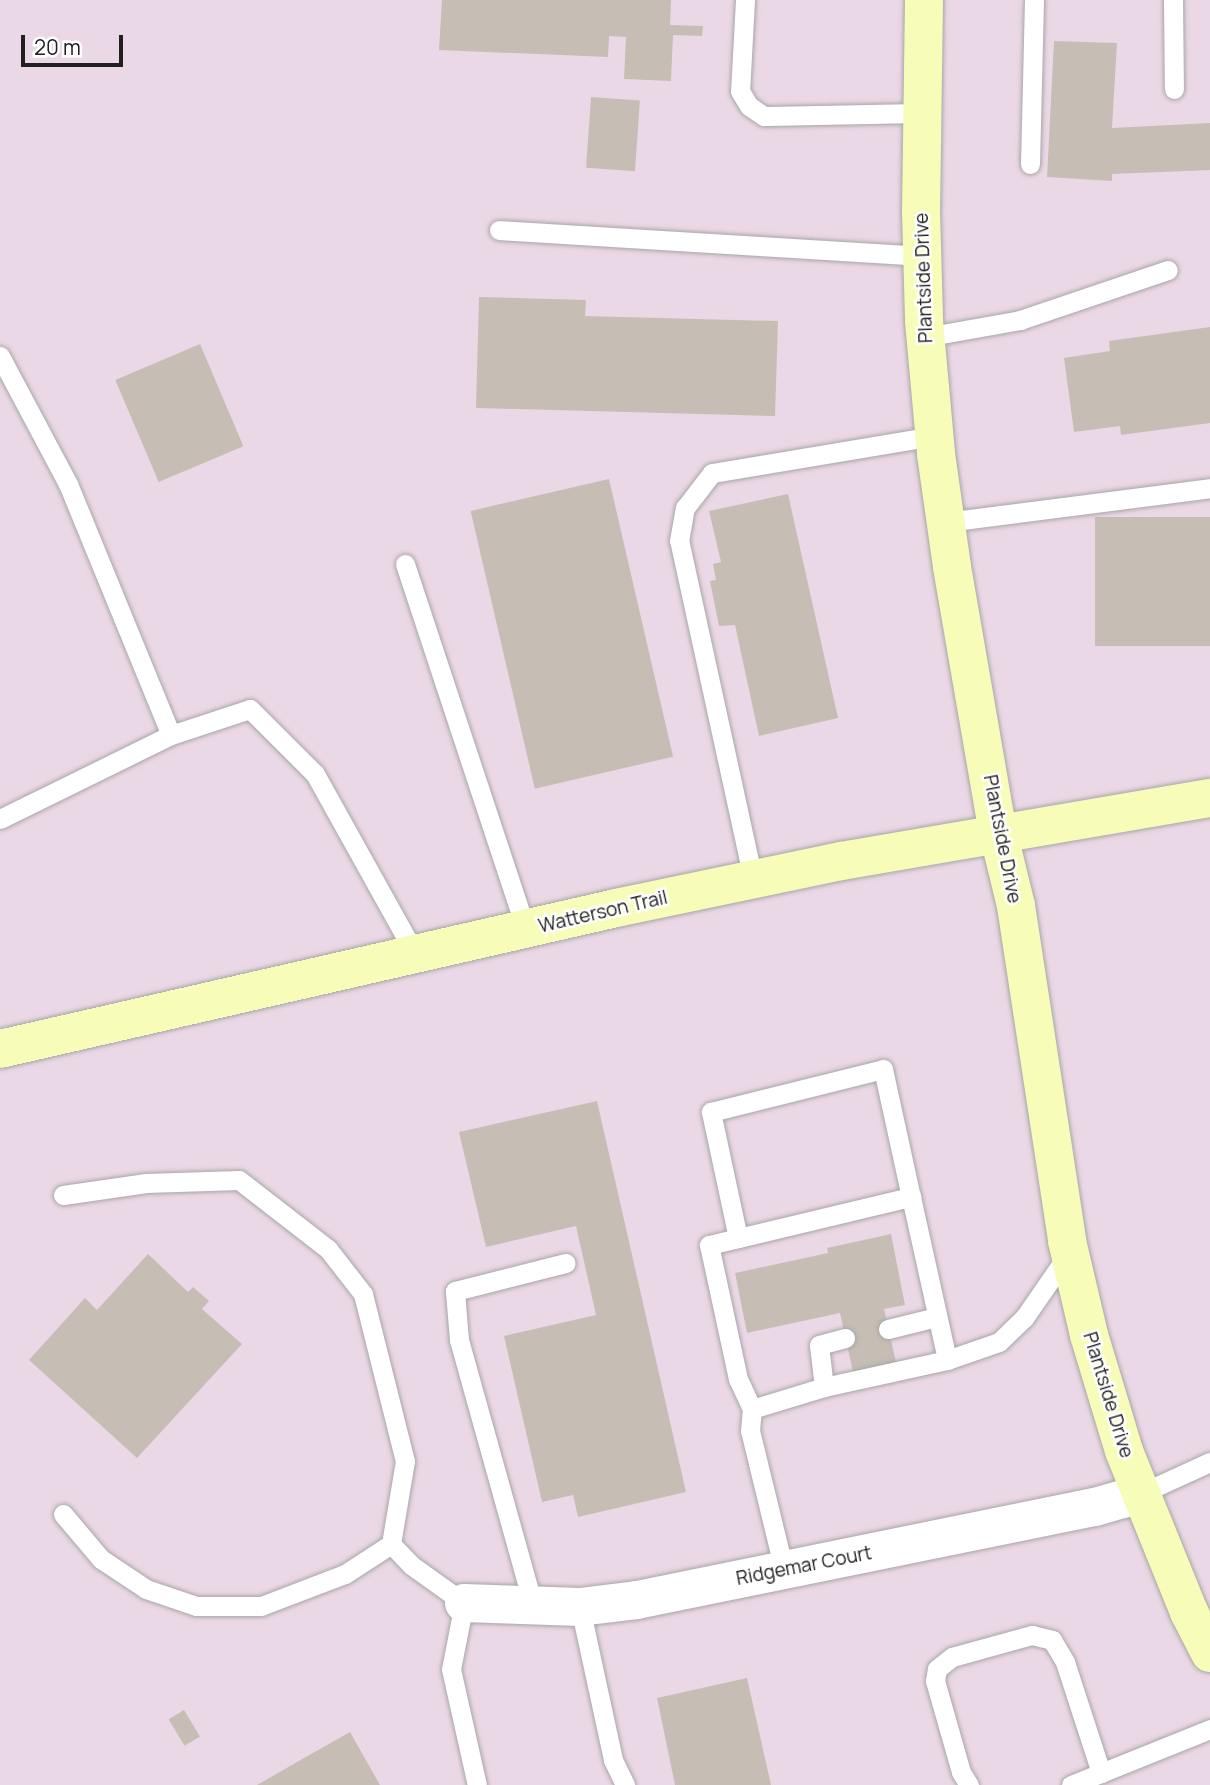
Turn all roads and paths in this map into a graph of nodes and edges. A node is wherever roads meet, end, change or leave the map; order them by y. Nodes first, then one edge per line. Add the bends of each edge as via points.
1 (745, 0) edge
2 (924, 0) edge
3 (1034, 0) edge
4 (1173, 0) edge
5 (1174, 89) dead end
6 (923, 113) junction
7 (1030, 164) dead end
8 (499, 230) dead end
9 (922, 256) junction
10 (1168, 270) dead end
11 (925, 337) junction
12 (0, 356) edge
13 (934, 436) junction
14 (1210, 488) edge
15 (946, 522) junction
16 (405, 564) dead end
17 (172, 736) junction
18 (1210, 797) edge
19 (0, 819) edge
20 (998, 832) junction
21 (753, 879) junction
22 (526, 929) junction
23 (415, 954) junction
24 (0, 1049) edge
25 (63, 1195) dead end
26 (911, 1196) junction
27 (738, 1238) junction
28 (1070, 1252) junction
29 (566, 1263) dead end
30 (937, 1317) junction
31 (888, 1329) dead end
32 (845, 1338) dead end
33 (947, 1360) junction
34 (824, 1387) junction
35 (752, 1409) junction
36 (1210, 1462) edge
37 (1140, 1494) junction
38 (64, 1514) dead end
39 (391, 1544) junction
40 (784, 1570) junction
41 (464, 1602) junction
42 (533, 1605) junction
43 (580, 1607) junction
44 (1210, 1653) edge
45 (1210, 1729) edge
46 (1101, 1773) junction
47 (477, 1785) edge
48 (625, 1785) edge
49 (970, 1785) edge
50 (1071, 1785) edge

1 - 6 lane via 740,91 749,106 764,116
2 - 6 street, Plantside Drive
3 - 7 lane
4 - 5 lane
6 - 9 street, Plantside Drive
8 - 9 lane
9 - 11 street, Plantside Drive
10 - 11 lane via 1020,320
11 - 13 street, Plantside Drive
12 - 17 lane via 68,484
13 - 15 street, Plantside Drive
13 - 21 lane via 712,473 685,508 679,541
14 - 15 lane
15 - 20 street, Plantside Drive
16 - 22 lane
17 - 19 lane
17 - 23 lane via 250,709 315,774
18 - 20 street, Watterson Trail
20 - 21 street, Watterson Trail
20 - 28 street, Plantside Drive via 1016,906
21 - 22 street, Watterson Trail
22 - 23 street, Watterson Trail
23 - 24 street, Watterson Trail
25 - 39 lane via 146,1183 239,1180 328,1249 363,1294 405,1461
26 - 27 lane
26 - 27 lane via 883,1069 711,1112
26 - 30 lane
27 - 35 lane via 709,1245 738,1379
28 - 33 lane via 1024,1318 999,1342
28 - 37 street, Plantside Drive via 1089,1335
29 - 42 lane via 455,1291 459,1340
30 - 31 lane
30 - 33 lane
32 - 34 lane via 819,1345
33 - 34 lane
34 - 35 lane
35 - 40 lane via 750,1431
36 - 37 lane
37 - 40 street, Ridgemar Court
37 - 44 street, Plantside Drive
38 - 39 lane via 101,1559 146,1589 196,1606 261,1606 345,1574
39 - 41 lane via 411,1565
40 - 43 street, Ridgemar Court
41 - 42 street, Ridgemar Court
41 - 47 lane via 452,1669
42 - 43 street, Ridgemar Court
43 - 48 lane via 613,1760
45 - 46 lane
46 - 49 lane via 1065,1662 1052,1640 1032,1635 953,1657 937,1669 935,1681 961,1772
46 - 50 lane

